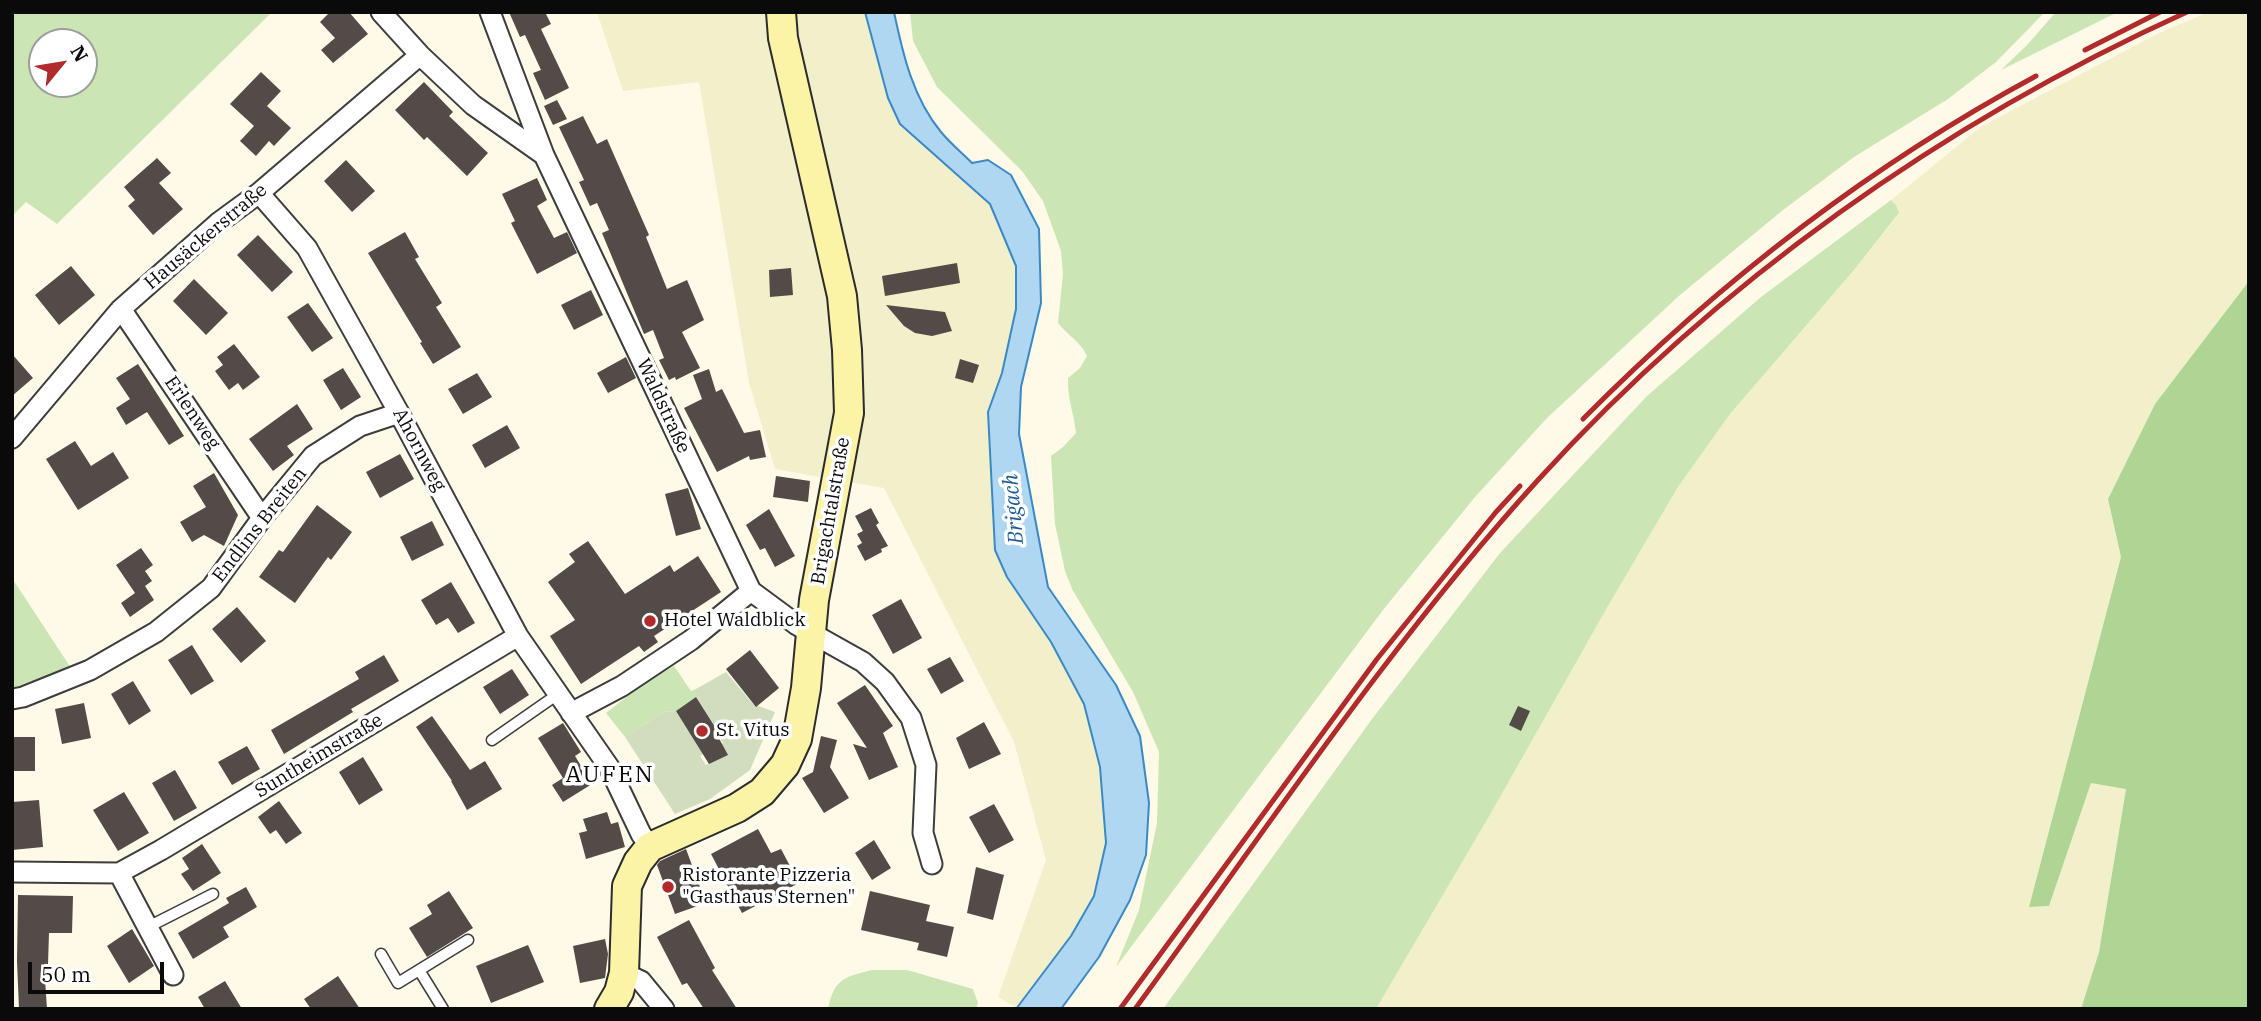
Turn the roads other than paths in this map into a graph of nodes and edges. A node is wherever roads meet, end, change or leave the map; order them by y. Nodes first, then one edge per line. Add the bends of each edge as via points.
1 (381, 12) edge
2 (490, 12) edge
3 (781, 12) edge
4 (420, 55) junction
5 (544, 155) junction
6 (259, 193) junction
7 (121, 309) junction
8 (399, 413) junction
9 (12, 438) edge
10 (262, 518) junction
11 (751, 592) junction
12 (810, 632) junction
13 (517, 636) junction
14 (558, 694) junction
15 (12, 699) edge
16 (570, 713) junction
17 (492, 740) dead end
18 (650, 847) junction
19 (932, 864) dead end
20 (12, 872) edge
21 (119, 873) junction
22 (213, 894) dead end
23 (148, 927) junction
24 (468, 940) dead end
25 (381, 954) dead end
26 (419, 970) junction
27 (624, 973) junction
28 (173, 975) dead end
29 (443, 1009) edge
30 (609, 1009) edge
31 (664, 1009) edge

1 - 4 street, Waldstraße
2 - 5 street, Waldstraße
3 - 12 street, Brigachtalstraße via 783,38 842,296 847,350 849,414
4 - 5 street, Waldstraße via 473,105
4 - 6 street, Hausäckerstraße
5 - 11 street, Waldstraße
6 - 7 street, Hausäckerstraße
6 - 8 street, Ahornweg via 307,248
7 - 9 street, Hausäckerstraße
7 - 10 street, Erlenweg
8 - 10 street, Endlins Breiten via 360,426 313,456
8 - 13 street, Ahornweg
10 - 15 street, Endlins Breiten via 211,588 156,632 90,670
11 - 12 street, Waldstraße
11 - 16 street via 691,640 622,686
12 - 18 street, Brigachtalstraße via 797,739 785,765 762,792 737,808
12 - 19 street, Waldstraße via 863,662 886,682 911,718 926,765 923,834
13 - 14 street, Ahornweg
13 - 21 street, Suntheimstraße
14 - 16 street, Ahornweg
14 - 17 lane
16 - 18 street, Ahornweg via 609,767
18 - 27 street via 628,886
20 - 21 street, Suntheimstraße
21 - 23 street
22 - 23 lane
23 - 28 street
24 - 26 lane
25 - 26 lane via 398,983
26 - 29 lane
27 - 30 street
27 - 31 street via 641,982

